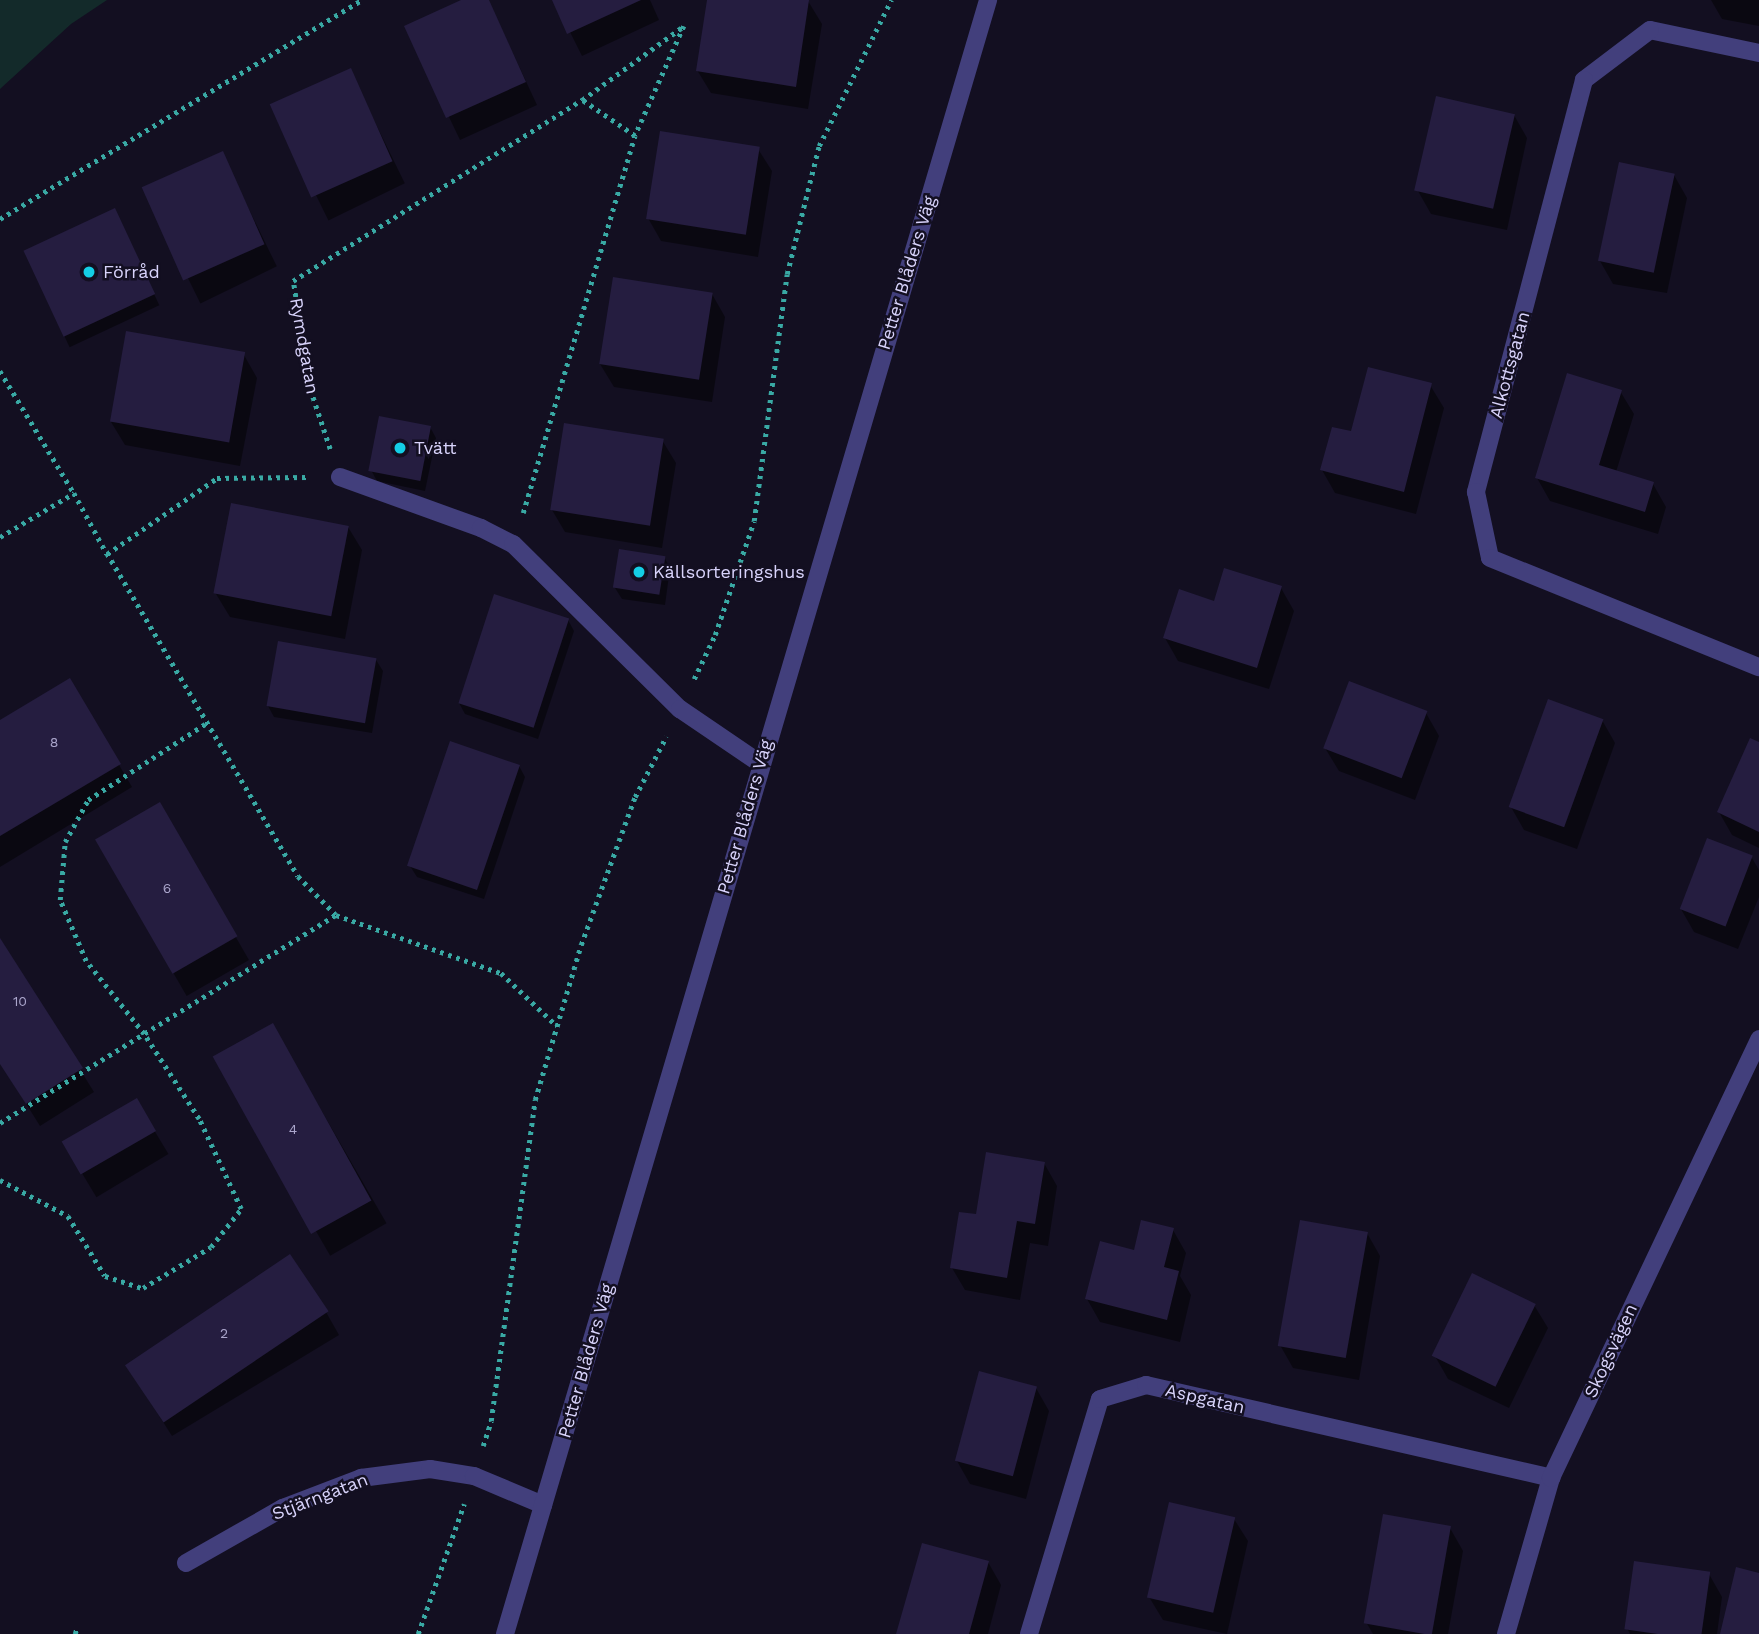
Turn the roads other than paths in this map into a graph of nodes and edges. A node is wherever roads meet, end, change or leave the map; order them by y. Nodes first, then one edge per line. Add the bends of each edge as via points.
1 (988, 0) edge
2 (1759, 53) edge
3 (340, 477) road end
4 (1759, 667) edge
5 (761, 764) junction
6 (1759, 1039) edge
7 (1750, 1078) edge
8 (1551, 1478) junction
9 (543, 1505) junction
10 (186, 1563) dead end
11 (505, 1634) edge
12 (1029, 1634) edge
13 (1506, 1634) edge

1 - 5 street, Petter Blåders Väg
2 - 4 street, Alkottsgatan via 1650,30 1584,80 1476,492 1490,558
3 - 5 street via 513,544 680,709
5 - 9 street, Petter Blåders Väg
6 - 7 street, Skogsvägen
7 - 8 street, Skogsvägen
8 - 12 street, Aspgatan via 1146,1385 1135,1388 1100,1399
8 - 13 street, Skogsvägen
9 - 10 street, Stjärngatan via 474,1476 430,1469 360,1478 282,1507
9 - 11 street, Petter Blåders Väg

